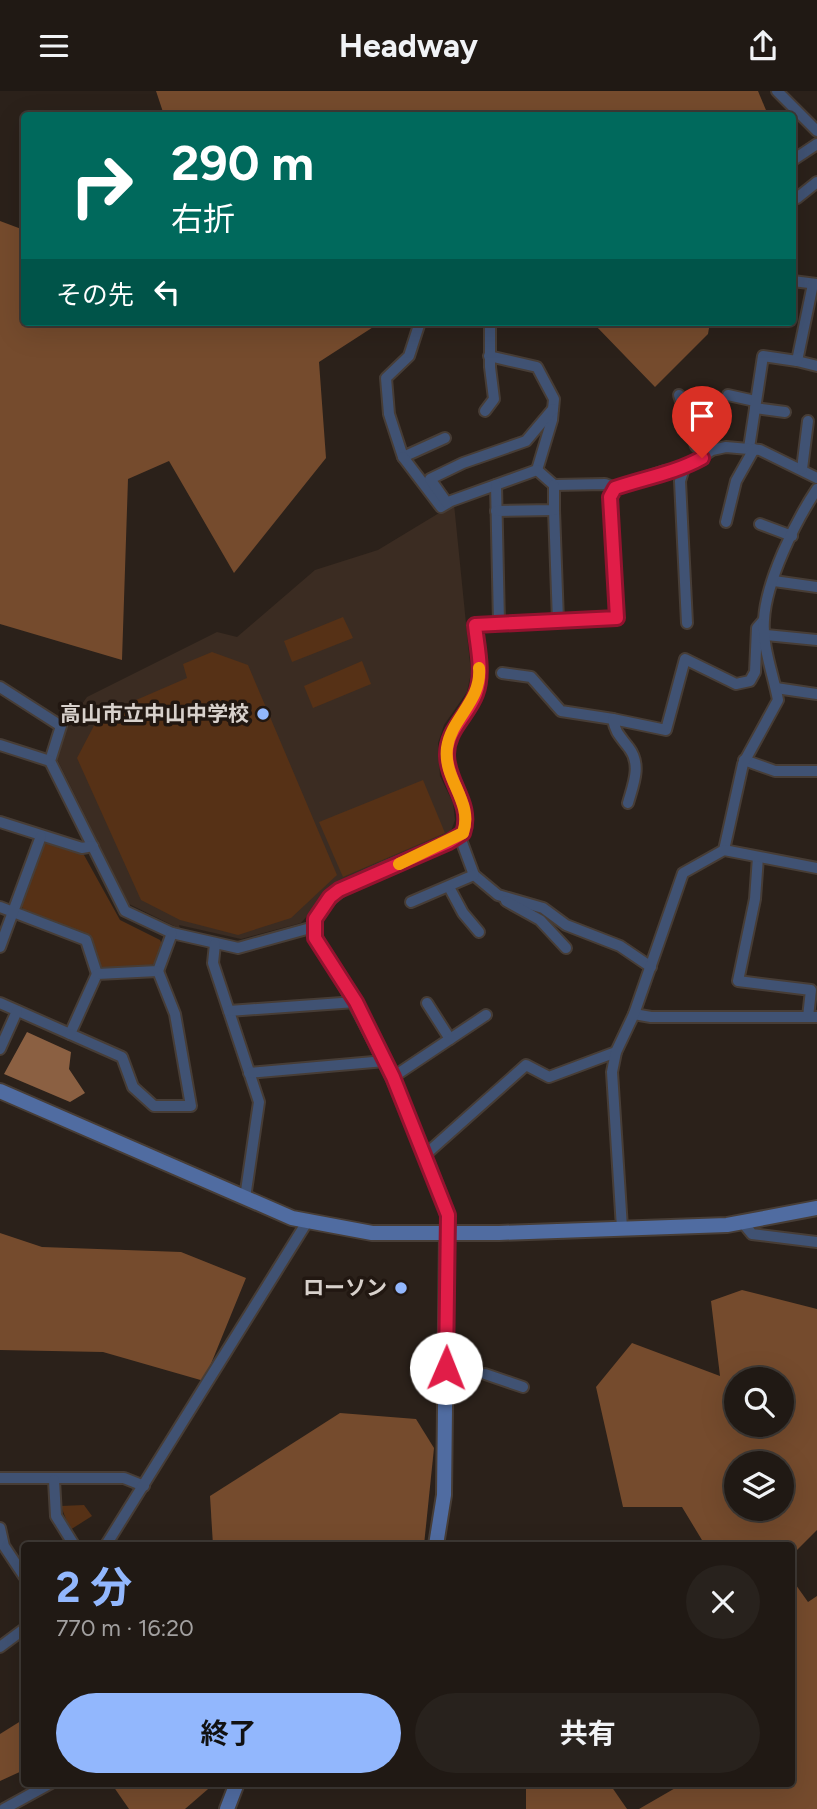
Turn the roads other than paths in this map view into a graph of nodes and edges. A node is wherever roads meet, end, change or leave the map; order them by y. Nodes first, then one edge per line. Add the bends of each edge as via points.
1 (777, 91) edge
2 (817, 131) edge
3 (817, 143) edge
4 (796, 158) edge
5 (817, 182) edge
6 (797, 198) dead end
7 (796, 281) edge
8 (815, 284) edge
9 (419, 326) edge
10 (490, 326) edge
11 (489, 356) junction
12 (797, 361) junction
13 (817, 366) edge
14 (679, 395) dead end
15 (728, 395) dead end
16 (755, 405) junction
17 (553, 409) junction
18 (485, 411) dead end
19 (785, 412) dead end
20 (808, 421) dead end
21 (445, 438) dead end
22 (752, 449) junction
23 (705, 455) junction
24 (403, 457) junction
25 (684, 468) junction
26 (802, 469) junction
27 (537, 470) junction
28 (817, 478) edge
29 (496, 485) junction
30 (554, 485) junction
31 (615, 488) junction
32 (817, 489) edge
33 (447, 503) junction
34 (554, 510) junction
35 (496, 511) junction
36 (726, 522) dead end
37 (760, 524) dead end
38 (792, 536) junction
39 (774, 581) junction
40 (817, 587) edge
41 (558, 621) junction
42 (763, 621) junction
43 (499, 623) junction
44 (687, 623) dead end
45 (766, 635) junction
46 (817, 640) edge
47 (502, 673) dead end
48 (0, 687) edge
49 (776, 688) junction
50 (817, 694) edge
51 (613, 719) junction
52 (0, 745) edge
53 (744, 760) junction
54 (50, 761) junction
55 (817, 771) edge
56 (628, 803) dead end
57 (0, 822) edge
58 (41, 836) junction
59 (460, 837) junction
60 (93, 846) junction
61 (724, 851) junction
62 (758, 857) junction
63 (817, 868) edge
64 (474, 876) junction
65 (449, 887) junction
66 (498, 895) junction
67 (411, 902) dead end
68 (0, 907) edge
69 (13, 912) junction
70 (314, 927) junction
71 (480, 932) dead end
72 (172, 933) junction
73 (215, 944) junction
74 (0, 947) edge
75 (566, 949) dead end
76 (651, 967) junction
77 (158, 971) junction
78 (97, 974) junction
79 (356, 1002) junction
80 (0, 1003) edge
81 (427, 1003) dead end
82 (17, 1011) junction
83 (229, 1011) junction
84 (634, 1014) junction
85 (486, 1015) dead end
86 (813, 1017) edge
87 (70, 1034) junction
88 (450, 1039) junction
89 (0, 1049) edge
90 (616, 1052) junction
91 (385, 1061) junction
92 (249, 1073) junction
93 (393, 1077) junction
94 (0, 1091) edge
95 (425, 1155) junction
96 (245, 1198) junction
97 (817, 1208) edge
98 (307, 1222) junction
99 (743, 1223) junction
100 (622, 1228) junction
101 (447, 1233) junction
102 (817, 1242) edge
103 (485, 1374) dead end
104 (523, 1387) dead end
105 (0, 1478) edge
106 (54, 1480) junction
107 (144, 1486) junction
108 (0, 1528) edge
109 (72, 1542) edge
110 (108, 1542) edge
111 (436, 1542) edge
112 (21, 1572) edge
113 (21, 1631) edge
114 (2, 1642) edge
115 (44, 1787) edge
116 (235, 1787) edge
117 (4, 1809) edge
118 (227, 1809) edge

1 - 2 street
3 - 4 street
5 - 6 street
7 - 8 street
8 - 12 street
9 - 24 street via 409,356 386,378 391,423
10 - 11 street
11 - 17 street via 537,367 554,399
11 - 18 street via 494,399
12 - 13 street
12 - 16 street via 763,356
14 - 23 street via 696,446
15 - 16 street
16 - 19 street
16 - 22 street
17 - 27 street
17 - 33 street via 526,441 430,479
20 - 26 street
21 - 24 street
22 - 23 street via 726,447
22 - 26 street
22 - 36 street via 736,481
23 - 25 street
24 - 33 street via 440,507
25 - 31 street
25 - 44 street via 680,481
26 - 28 street
27 - 29 street
27 - 30 street
29 - 33 street
29 - 35 street
30 - 31 street via 605,484
30 - 34 street
31 - 41 street via 610,497 617,618
32 - 38 street
34 - 35 street
34 - 41 street
35 - 43 street
37 - 38 street
38 - 39 street
39 - 40 street
39 - 42 street
41 - 43 street
42 - 45 street
42 - 51 street via 757,628 755,672 750,681 736,684 685,659 666,730
43 - 59 street via 475,625 477,692 447,748 449,771 464,805 466,821
45 - 46 street
45 - 49 street via 765,649
47 - 51 street via 531,677 561,711
48 - 54 street via 61,726
49 - 50 street
49 - 53 street via 778,700
51 - 56 street via 616,734 636,764
52 - 54 street
53 - 55 street via 775,771
53 - 61 street
54 - 60 street
57 - 58 street
58 - 60 street via 82,848
58 - 69 street
59 - 64 street
59 - 70 street via 339,890 319,912
60 - 72 street via 125,911
61 - 62 street
61 - 76 street via 683,873
62 - 63 street
62 - 86 street via 755,899 738,981 811,990
64 - 65 street
64 - 66 street
65 - 67 street
65 - 71 street
66 - 75 street via 540,920
66 - 76 street via 543,908 566,925 620,946
68 - 69 street
69 - 74 street
69 - 78 street via 86,940
70 - 73 street via 238,948
70 - 79 street via 315,938
72 - 73 street
72 - 77 street
73 - 83 street via 213,963
76 - 84 street
77 - 78 street
77 - 87 street via 180,1036 191,1106 154,1107 133,1087 122,1057
78 - 87 street
79 - 83 street
79 - 91 street
80 - 82 street
81 - 88 street
82 - 87 street
82 - 89 street
83 - 92 street
84 - 86 street
84 - 90 street
85 - 88 street
88 - 93 street
90 - 95 street via 549,1077 526,1065
90 - 100 street via 612,1072
91 - 92 street
91 - 93 street
92 - 96 street via 259,1102
93 - 95 street
94 - 96 street
95 - 101 street via 448,1215
96 - 98 street
97 - 99 street
98 - 101 street via 372,1233
98 - 107 street
99 - 100 street
99 - 102 street via 752,1234
100 - 101 street
101 - 111 street via 443,1495
103 - 104 street
105 - 106 street
106 - 107 street via 124,1478
106 - 109 street via 56,1516
107 - 110 street
108 - 112 street via 4,1546
113 - 114 street
115 - 117 street
116 - 118 street

